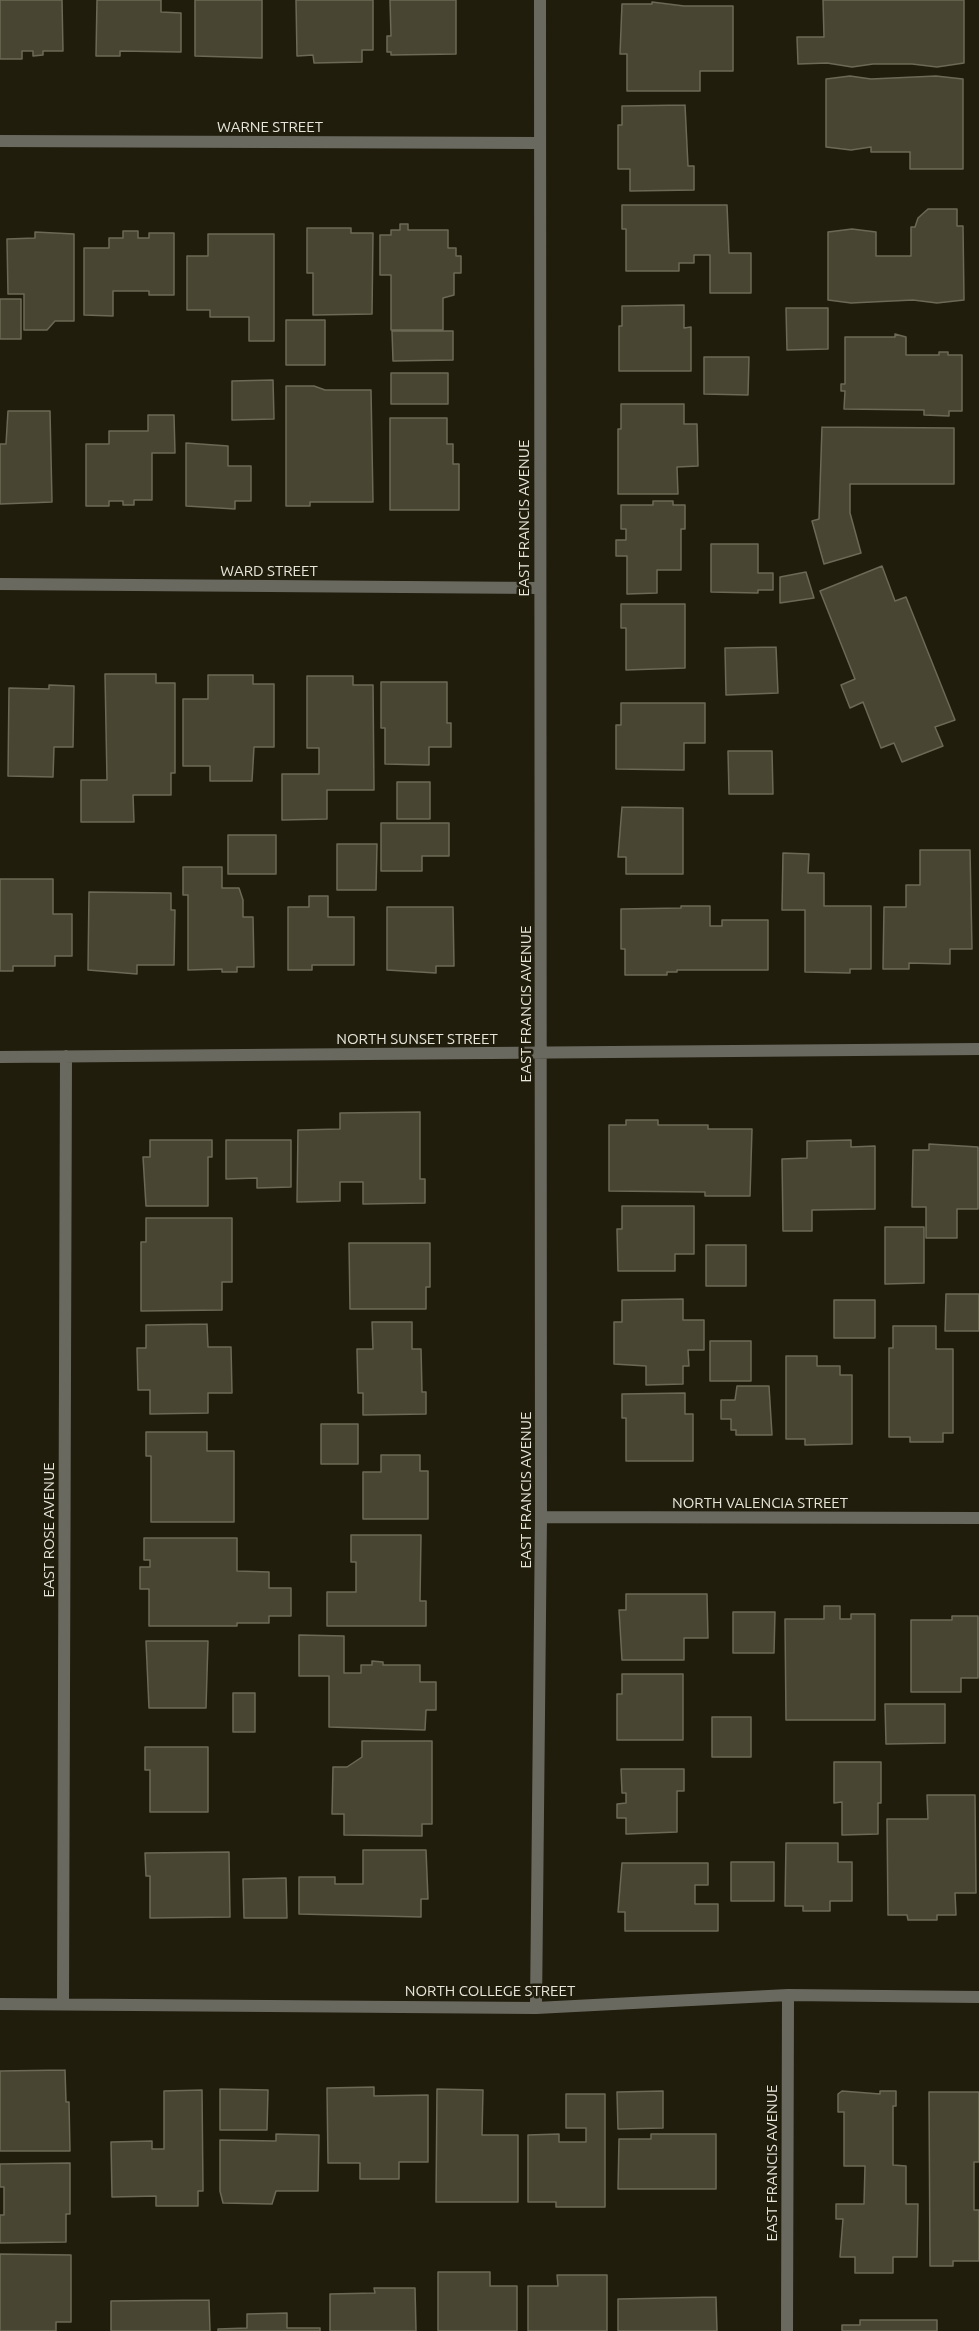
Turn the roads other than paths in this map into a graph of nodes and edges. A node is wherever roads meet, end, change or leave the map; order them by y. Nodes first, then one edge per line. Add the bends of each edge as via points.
1 (540, 0) edge
2 (0, 141) edge
3 (539, 143) junction
4 (0, 585) edge
5 (539, 588) junction
6 (979, 1049) edge
7 (542, 1053) junction
8 (66, 1056) junction
9 (0, 1057) edge
10 (541, 1517) junction
11 (979, 1518) edge
12 (788, 1995) junction
13 (979, 1997) edge
14 (0, 2004) edge
15 (63, 2004) junction
16 (536, 2008) junction
17 (787, 2331) edge

1 - 3 street, EAST FRANCIS AVENUE
2 - 3 street, WARNE STREET
3 - 5 street, EAST FRANCIS AVENUE
4 - 5 street, WARD STREET
5 - 7 street, EAST FRANCIS AVENUE
6 - 7 street, NORTH SUNSET STREET
7 - 8 street, NORTH SUNSET STREET
7 - 10 street, EAST FRANCIS AVENUE
8 - 9 street, NORTH SUNSET STREET
8 - 15 street, EAST ROSE AVENUE
10 - 11 street, NORTH VALENCIA STREET
10 - 16 street, EAST FRANCIS AVENUE
12 - 13 street, NORTH COLLEGE STREET
12 - 16 street, NORTH COLLEGE STREET
12 - 17 street, EAST FRANCIS AVENUE
14 - 15 street, NORTH COLLEGE STREET
15 - 16 street, NORTH COLLEGE STREET

